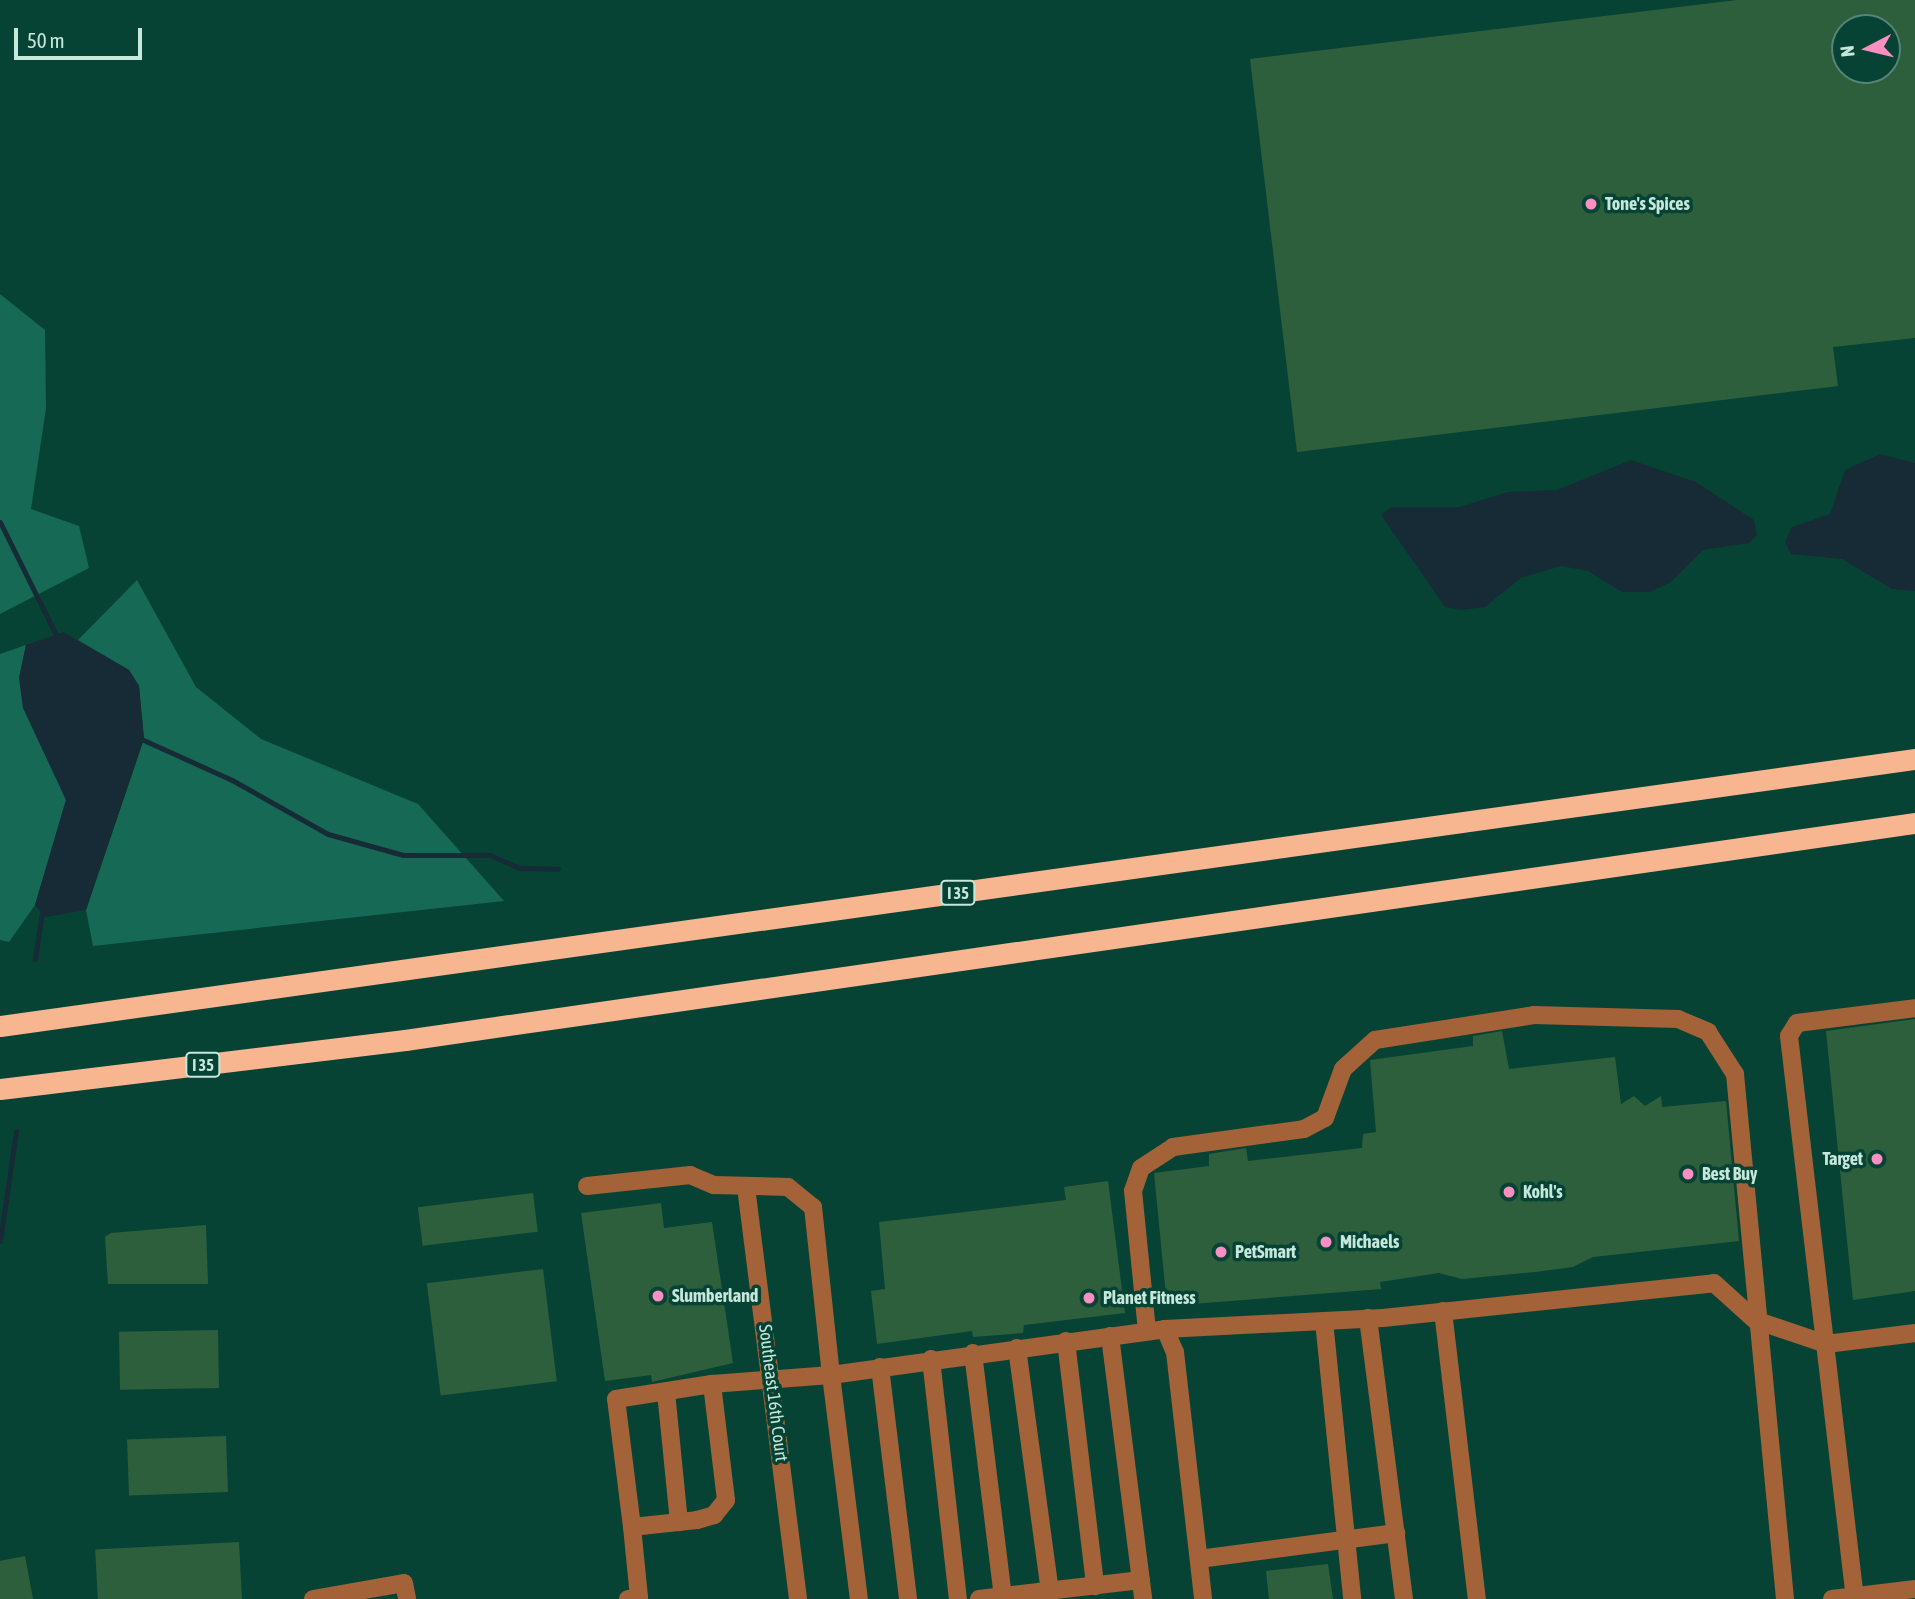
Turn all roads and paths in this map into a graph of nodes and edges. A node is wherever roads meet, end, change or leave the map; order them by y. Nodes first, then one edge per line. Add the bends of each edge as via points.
1 (1915, 760) edge
2 (1915, 823) edge
3 (1915, 1008) edge
4 (0, 1027) edge
5 (0, 1088) edge
6 (587, 1186) dead end
7 (746, 1187) junction
8 (1443, 1311) junction
9 (1368, 1318) junction
10 (1755, 1320) junction
11 (1324, 1321) junction
12 (1156, 1330) junction
13 (1915, 1333) edge
14 (1110, 1336) junction
15 (1066, 1341) junction
16 (1826, 1344) junction
17 (1017, 1348) junction
18 (973, 1353) junction
19 (932, 1359) junction
20 (880, 1367) junction
21 (831, 1375) junction
22 (771, 1376) junction
23 (712, 1384) junction
24 (666, 1392) junction
25 (679, 1522) junction
26 (632, 1527) junction
27 (1396, 1533) junction
28 (1347, 1539) junction
29 (1199, 1559) junction
30 (1141, 1580) junction
31 (1095, 1586) junction
32 (1915, 1589) edge
33 (1050, 1591) junction
34 (1003, 1596) junction
35 (1855, 1598) edge
36 (313, 1599) edge
37 (407, 1599) edge
38 (628, 1599) edge
39 (797, 1599) edge
40 (859, 1599) edge
41 (908, 1599) edge
42 (958, 1599) edge
43 (979, 1599) edge
44 (1143, 1599) edge
45 (1203, 1599) edge
46 (1352, 1599) edge
47 (1404, 1599) edge
48 (1477, 1599) edge
49 (1785, 1599) edge
50 (1832, 1599) edge

1 - 4 highway, I 35
2 - 5 highway, I 35 via 708,998
3 - 16 street via 1797,1023 1789,1036
6 - 7 street via 690,1175 714,1185
7 - 21 street via 788,1187 813,1207
7 - 22 street, Southeast 16th Court
8 - 9 street
8 - 10 street via 1714,1283
8 - 48 street
9 - 11 street
9 - 27 street
10 - 12 street via 1751,1198 1727,1056 1708,1032 1678,1019 1534,1015 1375,1040 1355,1052 1333,1108 1315,1123 1173,1147 1152,1160 1133,1191
10 - 16 street
10 - 49 street
11 - 12 street
11 - 28 street
12 - 14 street
12 - 29 street via 1175,1352
13 - 16 street
14 - 15 street
14 - 30 street
15 - 17 street
15 - 31 street
16 - 35 street
17 - 18 street
17 - 33 street
18 - 19 street
18 - 34 street
19 - 20 street
19 - 42 street
20 - 21 street
20 - 41 street
21 - 22 street
21 - 40 street
22 - 23 street
22 - 39 street, Southeast 16th Court
23 - 24 street
23 - 25 street via 726,1500 714,1516
24 - 25 street
24 - 26 street via 616,1399
25 - 26 street
26 - 38 street via 639,1597
27 - 28 street
27 - 47 street
28 - 29 street
28 - 46 street
29 - 45 street
30 - 31 street
30 - 44 street
31 - 33 street
32 - 35 street
33 - 34 street
34 - 43 street
35 - 50 street
36 - 37 street via 404,1583

